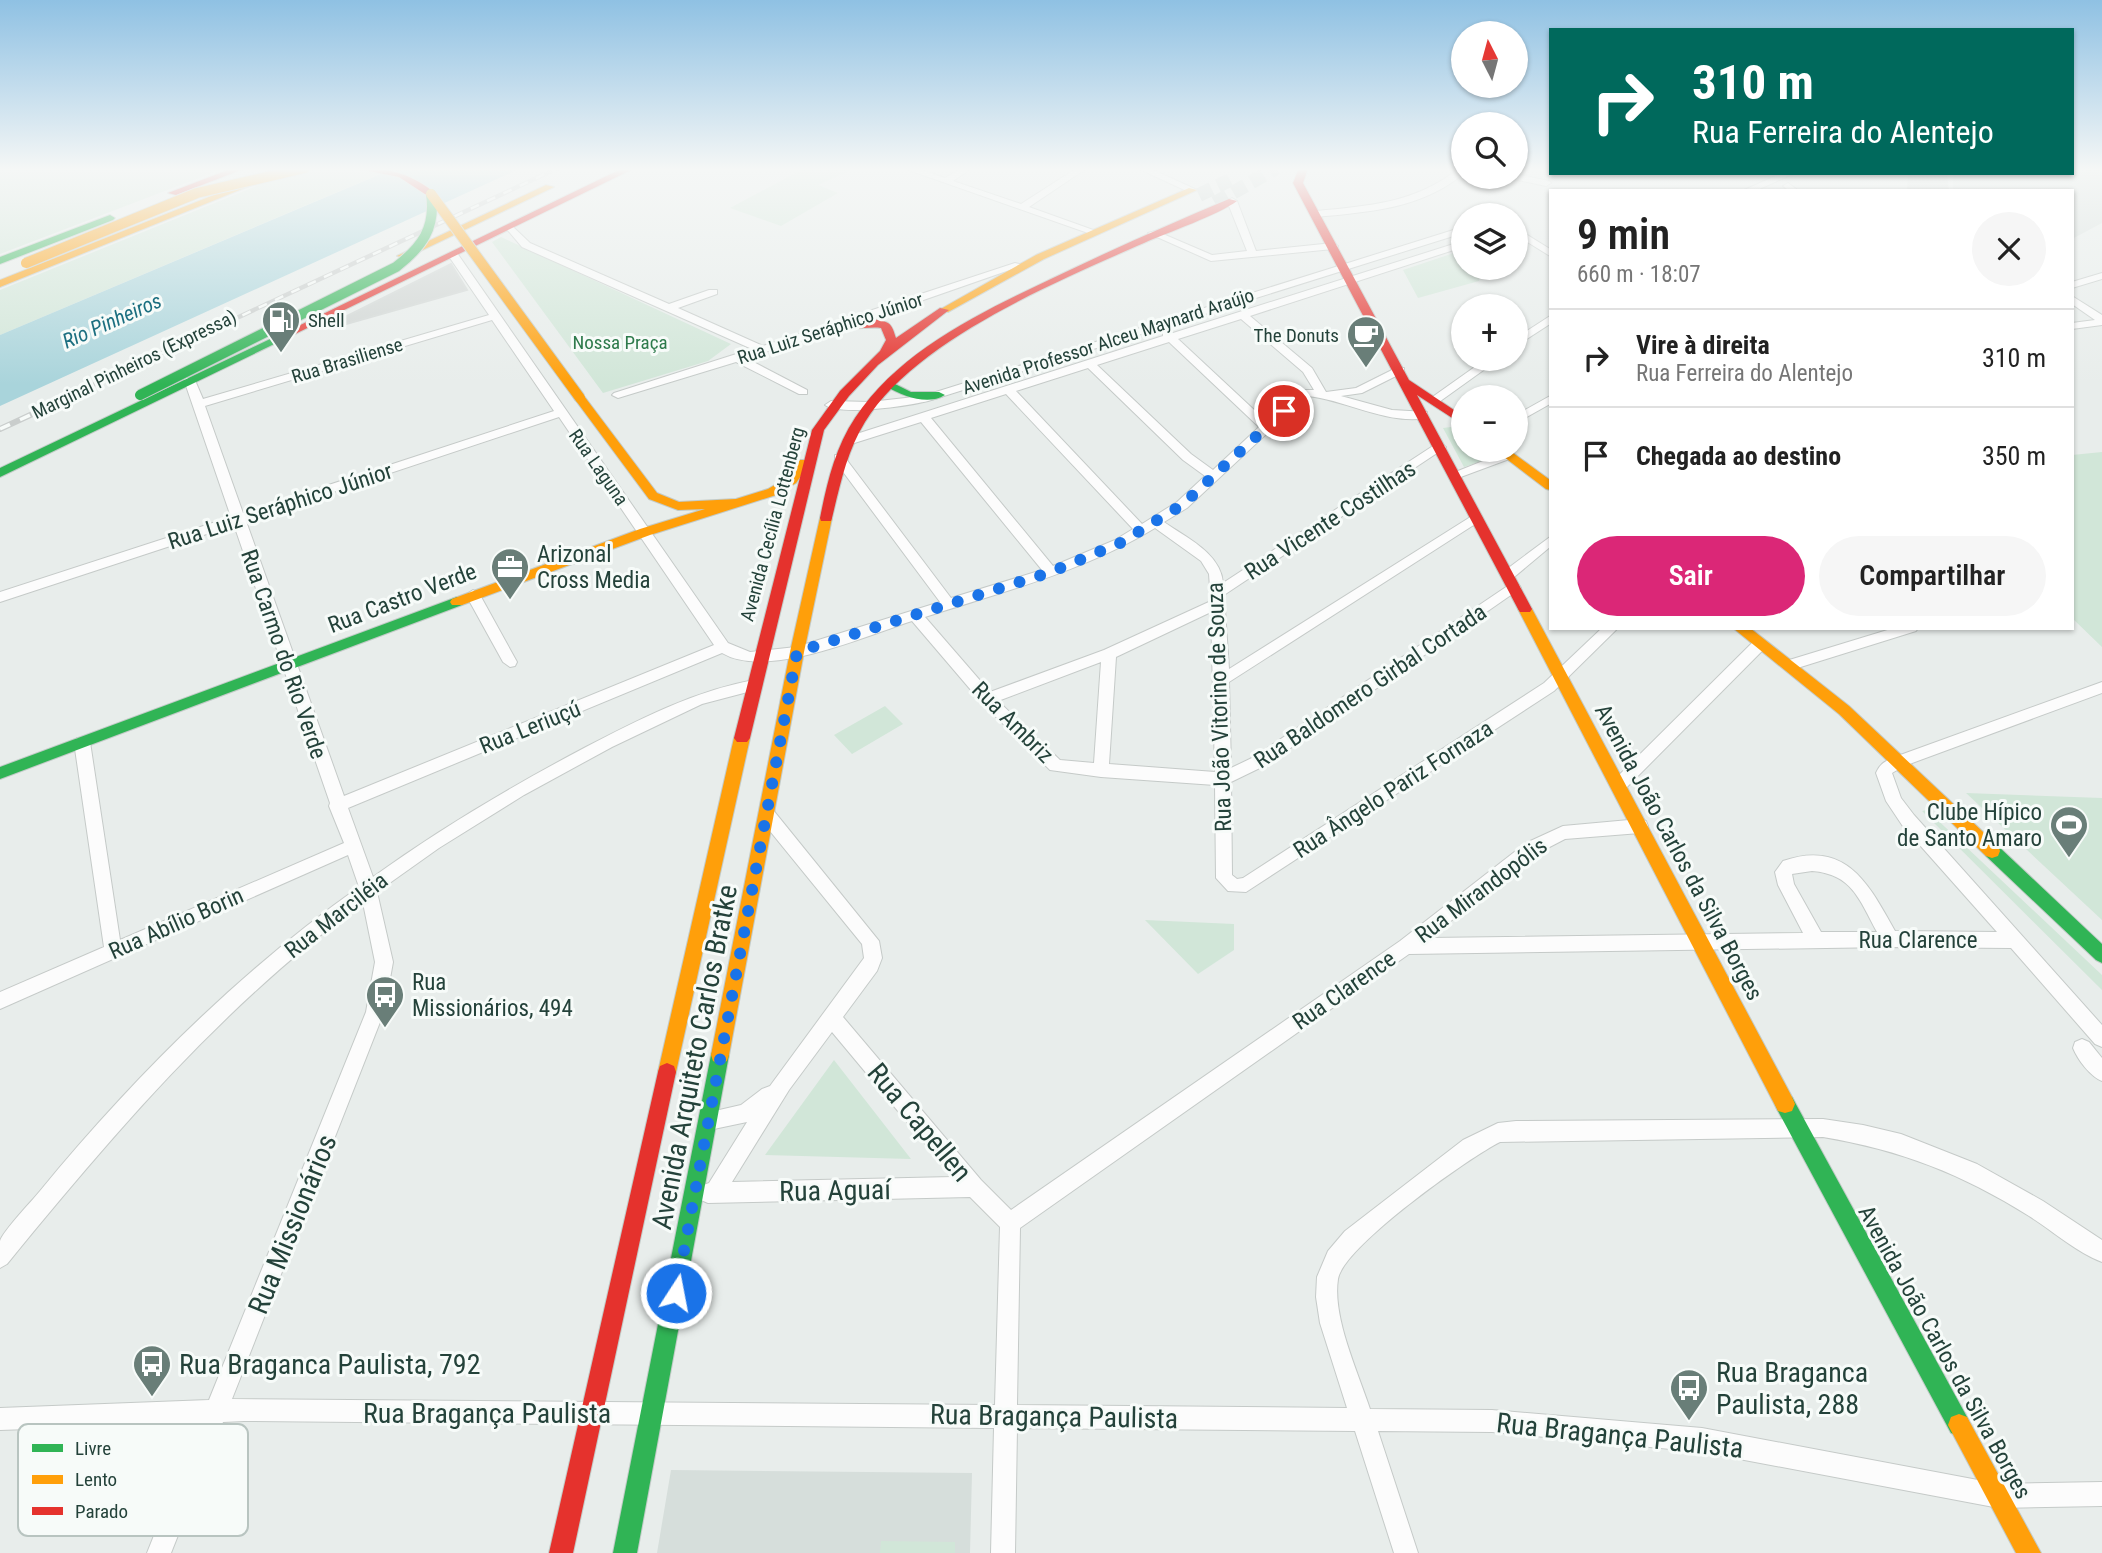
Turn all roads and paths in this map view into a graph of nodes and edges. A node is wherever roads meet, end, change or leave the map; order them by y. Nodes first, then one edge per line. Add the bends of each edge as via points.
1 (53, 240) edge
2 (80, 240) edge
3 (108, 240) edge
4 (424, 240) edge
5 (441, 240) edge
6 (468, 240) edge
7 (483, 240) edge
8 (522, 240) edge
9 (1072, 240) edge
10 (1083, 240) edge
11 (1127, 240) edge
12 (1138, 240) edge
13 (1170, 240) edge
14 (1247, 240) edge
15 (1330, 240) edge
16 (1435, 240) edge
17 (1528, 240) edge
18 (1333, 246) junction
19 (1451, 247) edge
20 (1548, 251) edge
21 (453, 255) junction
22 (1253, 255) junction
23 (0, 261) edge
24 (0, 273) edge
25 (1008, 273) junction
26 (1348, 273) junction
27 (1065, 276) junction
28 (2102, 276) edge
29 (0, 284) edge
30 (2074, 284) edge
31 (713, 292) dead end
32 (1027, 294) junction
33 (2074, 300) edge
34 (668, 308) junction
35 (1243, 315) junction
36 (495, 316) junction
37 (885, 319) junction
38 (1549, 320) edge
39 (2102, 321) edge
40 (842, 325) joint
41 (1157, 326) junction
42 (2074, 326) edge
43 (1528, 335) edge
44 (1172, 339) junction
45 (763, 350) junction
46 (885, 351) junction
47 (737, 358) junction
48 (1091, 365) junction
49 (1476, 371) edge
50 (1403, 377) junction
51 (190, 380) junction
52 (891, 385) junction
53 (1010, 391) junction
54 (1358, 391) junction
55 (134, 392) junction
56 (803, 392) dead end
57 (1322, 394) junction
58 (618, 395) dead end
59 (939, 395) junction
60 (1435, 400) junction
61 (1549, 400) edge
62 (199, 404) junction
63 (1357, 404) junction
64 (831, 405) junction
65 (870, 406) junction
66 (1451, 412) edge
67 (561, 413) junction
68 (1528, 413) edge
69 (1423, 415) junction
70 (924, 418) junction
71 (1451, 419) edge
72 (1266, 428) junction
73 (848, 441) junction
74 (1440, 447) junction
75 (810, 454) junction
76 (839, 458) junction
77 (0, 462) edge
78 (1482, 462) edge
79 (1520, 462) edge
80 (0, 473) edge
81 (1454, 475) junction
82 (1213, 476) junction
83 (1547, 479) edge
84 (738, 503) junction
85 (1478, 519) junction
86 (237, 520) junction
87 (1157, 523) junction
88 (1142, 531) junction
89 (645, 532) junction
90 (1549, 542) edge
91 (1051, 572) junction
92 (1511, 582) junction
93 (473, 595) junction
94 (0, 597) edge
95 (1219, 598) junction
96 (948, 606) junction
97 (916, 616) junction
98 (1609, 630) edge
99 (1743, 630) edge
100 (1904, 630) edge
101 (1761, 643) junction
102 (723, 647) junction
103 (797, 652) junction
104 (1109, 654) junction
105 (759, 659) junction
106 (510, 662) dead end
107 (289, 665) junction
108 (1791, 665) junction
109 (1561, 678) junction
110 (1222, 680) junction
111 (754, 685) junction
112 (2102, 687) edge
113 (987, 699) junction
114 (82, 741) junction
115 (1898, 762) junction
116 (1101, 771) junction
117 (0, 773) edge
118 (1222, 779) junction
119 (1619, 785) junction
120 (337, 806) junction
121 (767, 815) junction
122 (1640, 826) junction
123 (353, 846) junction
124 (1224, 878) joint
125 (368, 888) junction
126 (1889, 939) junction
127 (2013, 940) junction
128 (1817, 941) junction
129 (1703, 943) junction
130 (1406, 946) junction
131 (113, 950) junction
132 (2102, 954) edge
133 (0, 1001) edge
134 (832, 1018) junction
135 (2102, 1038) edge
136 (2082, 1048) dead end
137 (2102, 1072) edge
138 (782, 1084) junction
139 (709, 1121) junction
140 (1797, 1128) junction
141 (974, 1187) junction
142 (704, 1193) junction
143 (1010, 1223) junction
144 (2102, 1252) edge
145 (0, 1257) edge
146 (217, 1411) junction
147 (593, 1414) junction
148 (652, 1414) junction
149 (1006, 1415) junction
150 (0, 1419) edge
151 (1362, 1421) junction
152 (212, 1424) edge
153 (2102, 1494) edge
154 (1999, 1496) junction
155 (166, 1536) edge
156 (159, 1553) edge
157 (561, 1553) edge
158 (625, 1553) edge
159 (1003, 1553) edge
160 (1406, 1553) edge
161 (2029, 1553) edge

1 - 23 main road
2 - 24 main road, bridge
3 - 29 main road
4 - 55 main road, bridge via 393,269 299,319
5 - 55 main road, Marginal Pinheiros (Expressa)
6 - 84 main road, bridge via 653,496 678,506
7 - 21 main road
8 - 34 street
9 - 25 main road
10 - 25 main road
11 - 27 main road via 1089,258
12 - 27 main road
13 - 22 street via 1211,258
14 - 22 street
15 - 18 main road, Avenida João Carlos da Silva Borges
16 - 26 street, Avenida Professor Alceu Maynard Araújo
17 - 20 street
18 - 22 street
18 - 26 main road, Avenida João Carlos da Silva Borges
19 - 26 street, Avenida Professor Alceu Maynard Araújo
21 - 36 street, Rua Laguna
21 - 51 main road
25 - 32 main road via 1030,285
25 - 37 street, Rua Luiz Seráphico Júnior
25 - 46 main road, Avenida Cecília Lottenberg
26 - 35 street, Avenida Professor Alceu Maynard Araújo
26 - 41 street, Avenida Professor Alceu Maynard Araújo
26 - 50 main road, Avenida João Carlos da Silva Borges
27 - 32 main road
28 - 30 street
31 - 34 street
32 - 52 main road via 963,330
33 - 39 street
34 - 45 street
35 - 44 street, Avenida Professor Alceu Maynard Araújo
35 - 57 street via 1308,370
36 - 62 street, Rua Brasiliense
36 - 67 street, Rua Laguna
37 - 40 main road
37 - 46 main road via 891,340
38 - 43 street
39 - 42 street
40 - 45 street, Rua Luiz Seráphico Júnior
41 - 44 street
41 - 59 street, Avenida Professor Alceu Maynard Araújo
44 - 48 street, Avenida Professor Alceu Maynard Araújo
44 - 72 street
45 - 47 street, Rua Luiz Seráphico Júnior
46 - 64 main road, Avenida Cecília Lottenberg
47 - 56 street
47 - 58 street, Rua Luiz Seráphico Júnior
48 - 53 street, Avenida Professor Alceu Maynard Araújo
48 - 82 street
49 - 60 street
50 - 54 street
50 - 60 main road
50 - 69 main road, Avenida João Carlos da Silva Borges
51 - 62 street, Rua Carmo do Rio Verde
51 - 80 main road
52 - 59 main road via 909,395
52 - 65 main road
53 - 70 street, Avenida Professor Alceu Maynard Araújo
53 - 88 street
54 - 57 street
54 - 63 street
55 - 77 main road
57 - 63 street
57 - 72 street via 1304,392
59 - 65 street, Avenida Professor Alceu Maynard Araújo
60 - 66 main road
61 - 68 street
62 - 86 street, Rua Carmo do Rio Verde
63 - 69 street via 1391,414
64 - 65 street, Avenida Professor Alceu Maynard Araújo
64 - 75 main road, Avenida Cecília Lottenberg
65 - 73 main road
67 - 86 street, Rua Luiz Seráphico Júnior
67 - 89 street, Rua Laguna
69 - 71 main road
69 - 74 main road, Avenida João Carlos da Silva Borges
70 - 73 street, Avenida Professor Alceu Maynard Araújo
70 - 91 street
72 - 82 street
73 - 76 main road
74 - 81 main road, Avenida João Carlos da Silva Borges
74 - 95 street, Rua Vicente Costilhas
75 - 84 main road, Rua Castro Verde via 786,484
75 - 105 main road, Avenida Cecília Lottenberg
76 - 96 street
76 - 103 main road
78 - 81 street
79 - 83 main road
81 - 85 main road, Avenida João Carlos da Silva Borges
82 - 87 street
84 - 89 main road, Rua Castro Verde
85 - 92 main road, Avenida João Carlos da Silva Borges
85 - 110 street
86 - 94 street, Rua Luiz Seráphico Júnior
86 - 107 street, Rua Carmo do Rio Verde
87 - 88 street
87 - 95 street, Rua João Vitorino de Souza via 1211,563
88 - 91 street
89 - 93 main road, Rua Castro Verde
89 - 102 street, Rua Laguna
90 - 92 street, Rua Baldomero Girbal Cortada
91 - 96 street
92 - 109 main road, Avenida João Carlos da Silva Borges
92 - 118 street, Rua Baldomero Girbal Cortada via 1260,761
93 - 106 street
93 - 107 main road, Rua Castro Verde
95 - 104 street, Rua Vicente Costilhas
95 - 110 street, Rua João Vitorino de Souza
96 - 97 street
97 - 103 street
97 - 113 street, Rua Ambriz
98 - 109 street
99 - 101 main road
100 - 108 street
101 - 108 main road
101 - 119 street
102 - 105 street
102 - 120 street, Rua Leriuçú
103 - 105 street
103 - 121 main road, Avenida Arquiteto Carlos Bratke
104 - 113 street, Rua Vicente Costilhas
104 - 116 street
105 - 111 main road, Avenida Arquiteto Carlos Bratke
107 - 114 main road, Rua Castro Verde
107 - 120 street, Rua Carmo do Rio Verde
108 - 115 main road
109 - 119 main road, Avenida João Carlos da Silva Borges
109 - 124 street, Rua Ângelo Pariz Fornaza via 1246,885 1234,886
110 - 118 street, Rua João Vitorino de Souza
111 - 125 street, Rua Marciléia via 715,693 561,766 462,824
111 - 147 main road, Avenida Arquiteto Carlos Bratke
112 - 115 street
113 - 116 street, Rua Ambriz via 1053,764
114 - 117 main road, Rua Castro Verde
114 - 131 street
115 - 127 street via 1884,773 1894,800
115 - 132 main road
116 - 118 street, Rua Ambriz
118 - 124 street, Rua João Vitorino de Souza
119 - 122 main road, Avenida João Carlos da Silva Borges
120 - 123 street, Rua Carmo do Rio Verde
121 - 134 street via 873,949 871,965
121 - 139 main road, Avenida Arquiteto Carlos Bratke
122 - 129 main road, Avenida João Carlos da Silva Borges
122 - 130 street, Rua Mirandopólis via 1576,831 1546,840
123 - 125 street, Rua Carmo do Rio Verde
123 - 131 street, Rua Abílio Borin
125 - 145 street, Rua Marciléia via 211,1021 84,1154
125 - 146 street, Rua Missionários via 384,962 375,1012
126 - 127 street, Rua Clarence
126 - 128 street, Rua Clarence
126 - 128 street via 1846,870 1831,864 1789,866 1783,872 1786,885
127 - 135 street
128 - 129 street, Rua Clarence
129 - 130 street, Rua Clarence
129 - 140 main road, Avenida João Carlos da Silva Borges
130 - 143 street, Rua Clarence
131 - 133 street, Rua Abílio Borin
134 - 138 street
134 - 141 street, Rua Capellen
136 - 137 street
138 - 139 street via 755,1108
138 - 142 street
139 - 142 main road, Avenida Arquiteto Carlos Bratke
140 - 144 street via 1848,1131 1905,1143 1955,1162 2032,1204
140 - 151 street via 1516,1131 1498,1133 1470,1147 1352,1238 1327,1272 1325,1298
140 - 154 main road, Avenida João Carlos da Silva Borges
141 - 142 street, Rua Aguaí
141 - 143 street, Rua Capellen
142 - 148 main road, Avenida Arquiteto Carlos Bratke
143 - 149 street
146 - 147 street, Rua Bragança Paulista
146 - 150 street, Rua Bragança Paulista
146 - 152 street, Rua Missionários
147 - 148 street, Rua Bragança Paulista
147 - 157 main road, Avenida Arquiteto Carlos Bratke
148 - 149 street, Rua Bragança Paulista
148 - 158 main road, Avenida Arquiteto Carlos Bratke
149 - 151 street, Rua Bragança Paulista
149 - 159 street
151 - 154 street, Rua Bragança Paulista via 1504,1422 1702,1440
151 - 160 street
153 - 154 street, Rua Bragança Paulista
154 - 161 main road, Avenida João Carlos da Silva Borges
155 - 156 street, Rua Missionários

